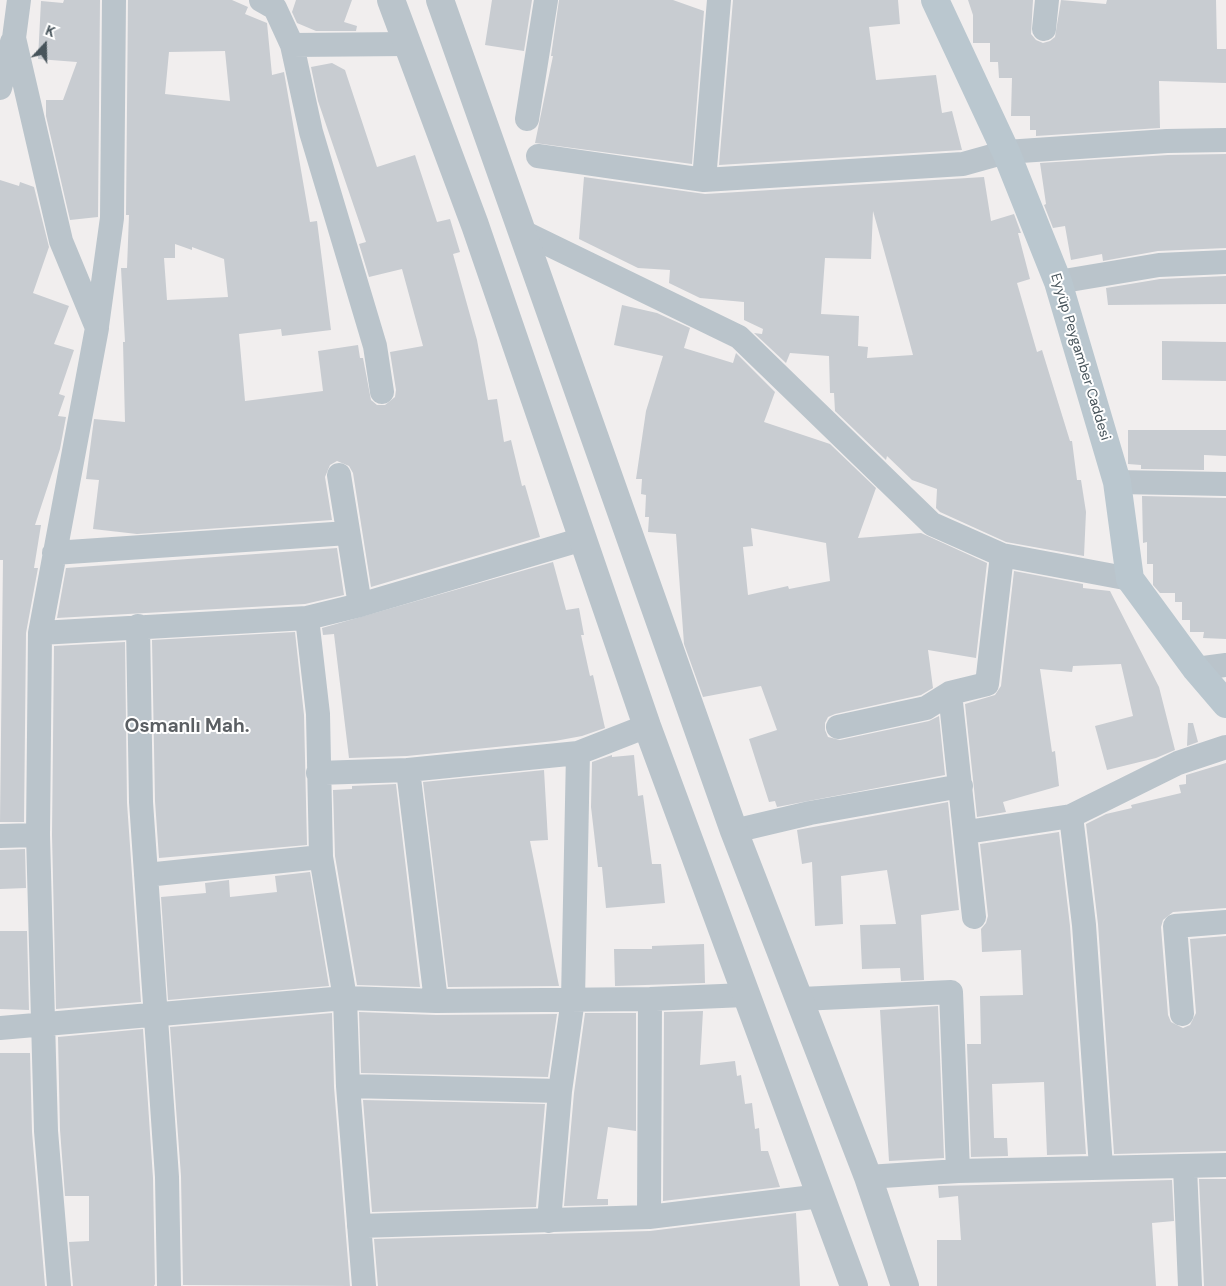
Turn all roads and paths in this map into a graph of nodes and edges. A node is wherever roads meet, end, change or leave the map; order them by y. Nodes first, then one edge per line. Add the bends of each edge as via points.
1 (19, 0) edge
2 (114, 0) edge
3 (261, 0) edge
4 (391, 0) edge
5 (440, 0) edge
6 (546, 0) edge
7 (719, 0) edge
8 (935, 0) edge
9 (1047, 0) edge
10 (1044, 29) dead end
11 (14, 38) junction
12 (407, 44) junction
13 (292, 45) junction
14 (0, 88) edge
15 (526, 119) dead end
16 (1226, 140) edge
17 (1006, 152) junction
18 (538, 156) dead end
19 (704, 180) junction
20 (521, 231) junction
21 (1226, 262) edge
22 (1058, 282) junction
23 (97, 328) junction
24 (382, 392) dead end
25 (339, 475) dead end
26 (1117, 482) junction
27 (1226, 484) edge
28 (348, 533) junction
29 (583, 539) junction
30 (54, 553) junction
31 (1002, 555) junction
32 (1130, 579) junction
33 (360, 605) junction
34 (307, 618) junction
35 (138, 626) junction
36 (40, 633) junction
37 (1226, 664) edge
38 (1196, 669) junction
39 (950, 692) junction
40 (1226, 704) edge
41 (647, 726) junction
42 (838, 727) dead end
43 (1226, 747) edge
44 (578, 753) junction
45 (408, 770) junction
46 (318, 773) junction
47 (961, 786) junction
48 (1071, 816) junction
49 (734, 831) junction
50 (966, 832) junction
51 (0, 836) edge
52 (38, 836) junction
53 (321, 857) junction
54 (146, 875) junction
55 (974, 917) dead end
56 (1226, 922) edge
57 (745, 995) junction
58 (345, 998) junction
59 (573, 998) junction
60 (650, 999) junction
61 (801, 999) junction
62 (436, 1001) junction
63 (1182, 1014) dead end
64 (155, 1016) junction
65 (44, 1026) junction
66 (0, 1028) edge
67 (348, 1086) junction
68 (560, 1091) junction
69 (1226, 1165) edge
70 (1101, 1167) junction
71 (1184, 1167) junction
72 (958, 1171) junction
73 (868, 1177) junction
74 (821, 1196) junction
75 (648, 1217) junction
76 (549, 1221) junction
77 (359, 1226) junction
78 (59, 1286) edge
79 (169, 1286) edge
80 (364, 1286) edge
81 (854, 1286) edge
82 (905, 1286) edge
83 (1190, 1286) edge

1 - 11 street
2 - 23 street via 112,218
3 - 13 street via 275,8
4 - 12 street
5 - 20 street
6 - 15 street
7 - 19 street
8 - 17 main road, Eyyüp Peygamber Caddesi
9 - 10 street
11 - 14 street
11 - 23 street via 60,241
12 - 13 street
12 - 29 street via 475,225
13 - 24 street via 311,132 375,346
16 - 17 street
17 - 19 street via 963,164
17 - 22 main road, Eyyüp Peygamber Caddesi
18 - 19 street
20 - 31 street via 739,337 932,524
20 - 49 street
21 - 22 street via 1159,265
22 - 26 main road, Eyyüp Peygamber Caddesi
23 - 30 street
25 - 28 street
26 - 27 street
26 - 32 main road, Eyyüp Peygamber Caddesi
28 - 30 street
28 - 33 street
29 - 33 street
29 - 41 street
30 - 36 street
31 - 32 street
31 - 39 street via 987,684
32 - 38 main road, Eyyüp Peygamber Caddesi
33 - 34 street
34 - 35 street
34 - 46 street via 318,714
35 - 36 street
35 - 54 street via 141,802
36 - 52 street
37 - 38 street
38 - 40 main road, Eyyüp Peygamber Caddesi
39 - 42 street via 926,708
39 - 47 street
41 - 44 street
41 - 57 street
43 - 48 street via 1178,763
44 - 45 street
44 - 59 street
45 - 46 street
45 - 62 street
46 - 53 street
47 - 49 street via 810,813
47 - 50 street
48 - 50 street
48 - 70 street via 1084,925
49 - 61 street
50 - 55 street
51 - 52 street
52 - 65 street
53 - 54 street
53 - 58 street
54 - 64 street
56 - 63 street via 1175,926
57 - 60 street
57 - 74 street
58 - 62 street
58 - 64 street
58 - 67 street
59 - 60 street
59 - 62 street
59 - 68 street
60 - 75 street
61 - 72 street via 950,992
61 - 73 street
64 - 65 street
64 - 79 street via 167,1177
65 - 66 street
65 - 78 street via 46,1131
67 - 68 street
67 - 77 street
68 - 76 street
69 - 71 street
70 - 71 street
70 - 72 street
71 - 83 street
72 - 73 street
73 - 82 street
74 - 75 street
74 - 81 street
75 - 76 street
76 - 77 street
77 - 80 street

